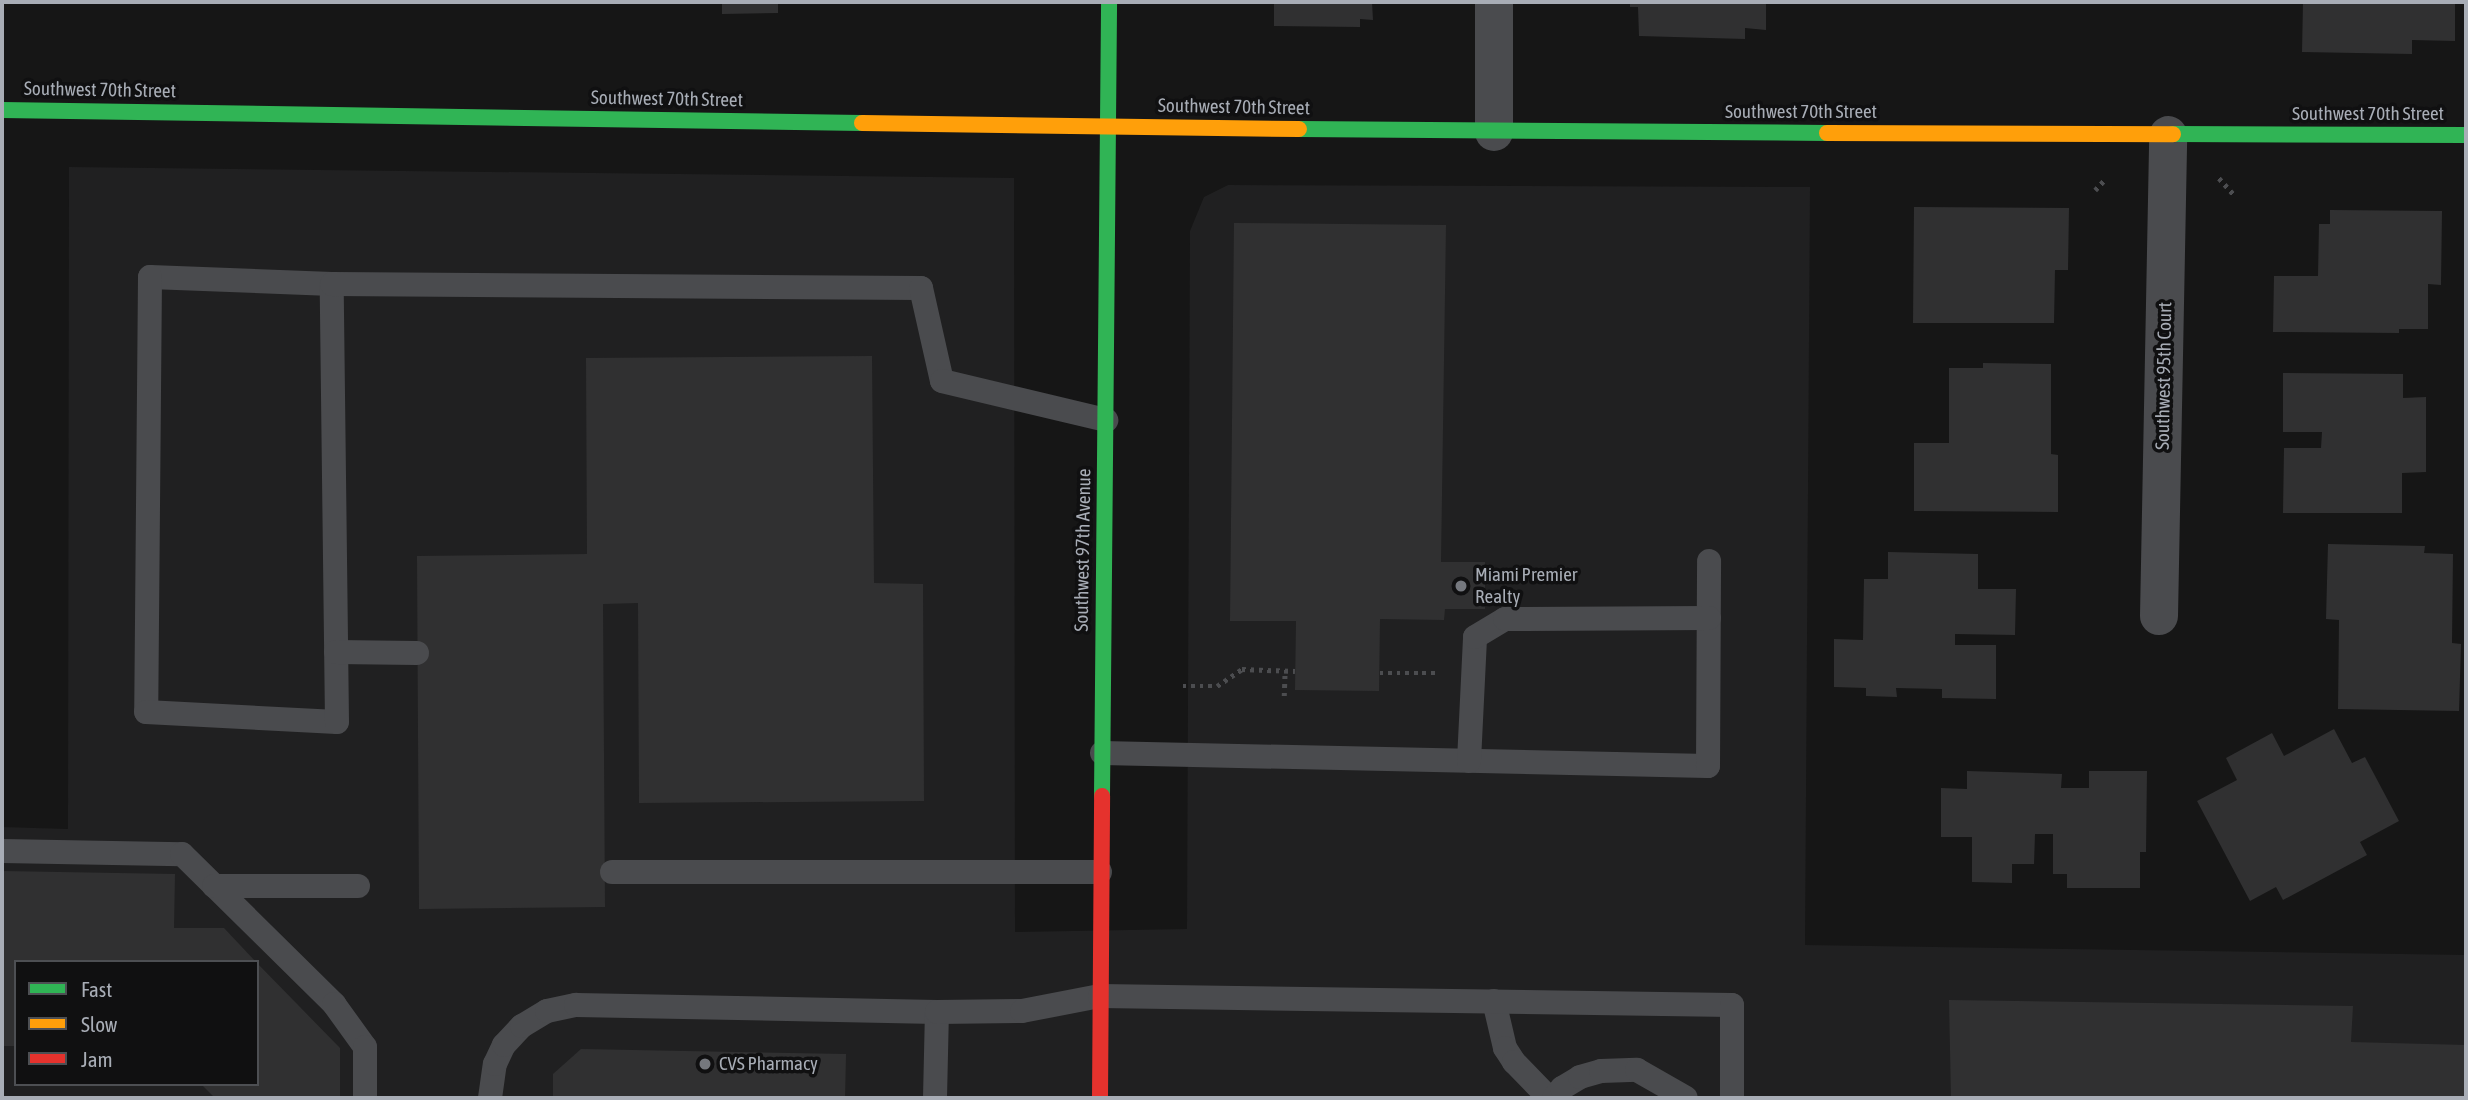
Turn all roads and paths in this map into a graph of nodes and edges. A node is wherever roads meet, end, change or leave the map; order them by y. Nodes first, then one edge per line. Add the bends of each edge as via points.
1 (1109, 2) edge
2 (1494, 2) edge
3 (2, 110) edge
4 (1108, 126) junction
5 (1494, 132) junction
6 (2168, 135) junction
7 (2466, 135) edge
8 (2219, 177) dead end
9 (2235, 196) dead end
10 (332, 284) junction
11 (1106, 420) junction
12 (1709, 561) dead end
13 (2160, 616) dead end
14 (1709, 618) junction
15 (337, 652) junction
16 (417, 653) dead end
17 (1285, 671) junction
18 (1295, 671) dead end
19 (1380, 673) dead end
20 (1452, 673) dead end
21 (1182, 686) dead end
22 (1284, 696) dead end
23 (1102, 753) junction
24 (1469, 761) junction
25 (2, 851) edge
26 (612, 872) dead end
27 (1100, 872) junction
28 (214, 886) junction
29 (358, 886) dead end
30 (1100, 996) junction
31 (1494, 1001) junction
32 (936, 1012) junction
33 (365, 1098) edge
34 (490, 1098) edge
35 (934, 1098) edge
36 (1100, 1098) edge
37 (1551, 1098) edge
38 (1685, 1098) edge
39 (1732, 1098) edge

1 - 4 street, Southwest 97th Avenue
2 - 5 street
3 - 4 street, Southwest 70th Street
4 - 5 street, Southwest 70th Street
4 - 11 street, Southwest 97th Avenue
5 - 6 street, Southwest 70th Street
6 - 7 street, Southwest 70th Street
6 - 13 street, Southwest 95th Court
8 - 9 path
10 - 11 lane via 920,288 942,381
10 - 15 lane
10 - 15 lane via 150,277 146,712 337,722
11 - 23 street, Southwest 97th Avenue
12 - 14 lane
14 - 24 lane via 1505,619 1475,637
14 - 24 lane via 1708,766
15 - 16 lane
17 - 18 path
17 - 21 path via 1242,669 1217,686
17 - 22 path
19 - 20 path
23 - 24 lane
23 - 27 street, Southwest 97th Avenue
25 - 28 lane via 182,854
26 - 27 lane
27 - 30 street, Southwest 97th Avenue
28 - 29 lane
28 - 33 lane via 334,1004 365,1046
30 - 31 lane
30 - 32 lane via 1022,1011
30 - 36 street, Southwest 97th Avenue
31 - 37 lane via 1505,1048
31 - 39 lane via 1732,1005
32 - 34 lane via 576,1005 547,1011 505,1045 495,1064
32 - 35 lane
37 - 38 lane via 1580,1077 1637,1070

